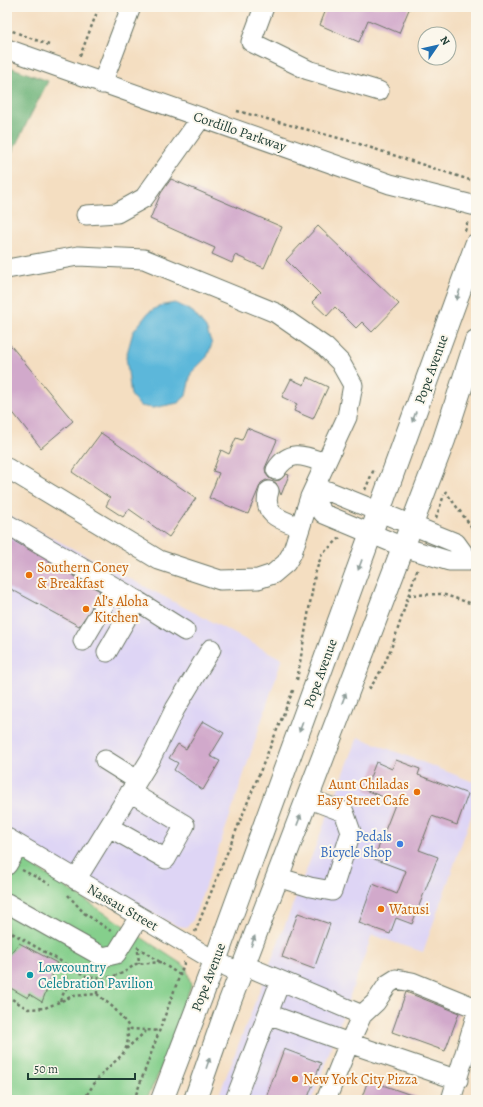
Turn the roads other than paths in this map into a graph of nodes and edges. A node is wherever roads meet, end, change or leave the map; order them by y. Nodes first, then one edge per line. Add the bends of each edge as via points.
1 (131, 7) edge
2 (264, 7) edge
3 (7, 49) edge
4 (105, 75) junction
5 (379, 90) dead end
6 (201, 118) junction
7 (474, 205) edge
8 (86, 215) dead end
9 (470, 241) edge
10 (7, 269) edge
11 (476, 341) edge
12 (325, 463) junction
13 (7, 468) edge
14 (276, 470) dead end
15 (269, 490) dead end
16 (310, 497) junction
17 (370, 517) junction
18 (7, 524) edge
19 (412, 525) junction
20 (300, 527) junction
21 (403, 547) junction
22 (472, 563) edge
23 (115, 587) junction
24 (137, 600) junction
25 (185, 631) dead end
26 (83, 642) dead end
27 (211, 649) dead end
28 (106, 652) dead end
29 (105, 760) dead end
30 (134, 786) junction
31 (307, 798) junction
32 (108, 827) junction
33 (13, 842) edge
34 (8, 864) edge
35 (277, 877) junction
36 (71, 886) junction
37 (7, 904) edge
38 (139, 917) junction
39 (215, 961) junction
40 (243, 969) junction
41 (280, 982) junction
42 (476, 1008) edge
43 (268, 1014) junction
44 (362, 1015) junction
45 (476, 1016) edge
46 (349, 1043) junction
47 (458, 1080) junction
48 (334, 1096) edge
49 (162, 1100) edge
50 (195, 1100) edge
51 (235, 1100) edge
52 (451, 1100) edge

1 - 4 street
2 - 5 street via 251,42 308,70
3 - 4 street, Cordillo Parkway
4 - 6 street, Cordillo Parkway
6 - 7 street, Cordillo Parkway via 390,184
6 - 8 street via 144,198 117,213
9 -> 17 main road, Pope Avenue
10 - 12 street via 78,256 144,259 276,313 325,347 340,362 353,385 347,416
11 - 19 main road, Pope Avenue via 444,440
12 - 14 street via 297,455 288,458
12 - 16 street
13 - 20 street via 159,560 220,580 258,579 273,574 286,563 292,553
15 - 20 street via 267,503 270,512 281,520
16 - 17 street via 328,491
16 - 17 street via 324,514 352,526
16 - 20 street
17 - 19 street
17 - 21 street
17 -> 39 main road, Pope Avenue
18 - 23 street
19 - 21 main road, Pope Avenue
19 - 22 street via 456,543
21 - 22 street via 449,561
31 -> 21 main road, Pope Avenue
23 - 24 street
23 - 26 street
24 - 25 street
24 - 28 street
27 - 30 street
29 - 30 street
30 - 32 street
30 - 32 street via 185,825 166,859
35 -> 31 main road, Pope Avenue
31 - 35 street via 344,812 350,832 332,891
32 - 36 street
33 - 34 street
33 - 36 street, Nassau Street
40 -> 35 main road, Pope Avenue
36 - 38 street, Nassau Street
37 - 38 street via 103,957 116,954 131,943
38 - 39 street, Nassau Street
39 - 40 street, Nassau Street
39 - 49 main road, Pope Avenue
40 - 41 street, Nassau Street
50 -> 40 main road, Pope Avenue
41 - 43 street
41 - 44 street, Nassau Street
42 - 44 street via 412,982 396,979 388,984 376,1002
43 - 46 street
43 - 51 street
44 - 46 street
45 - 47 street
46 - 47 street
46 - 48 street
47 - 52 street

